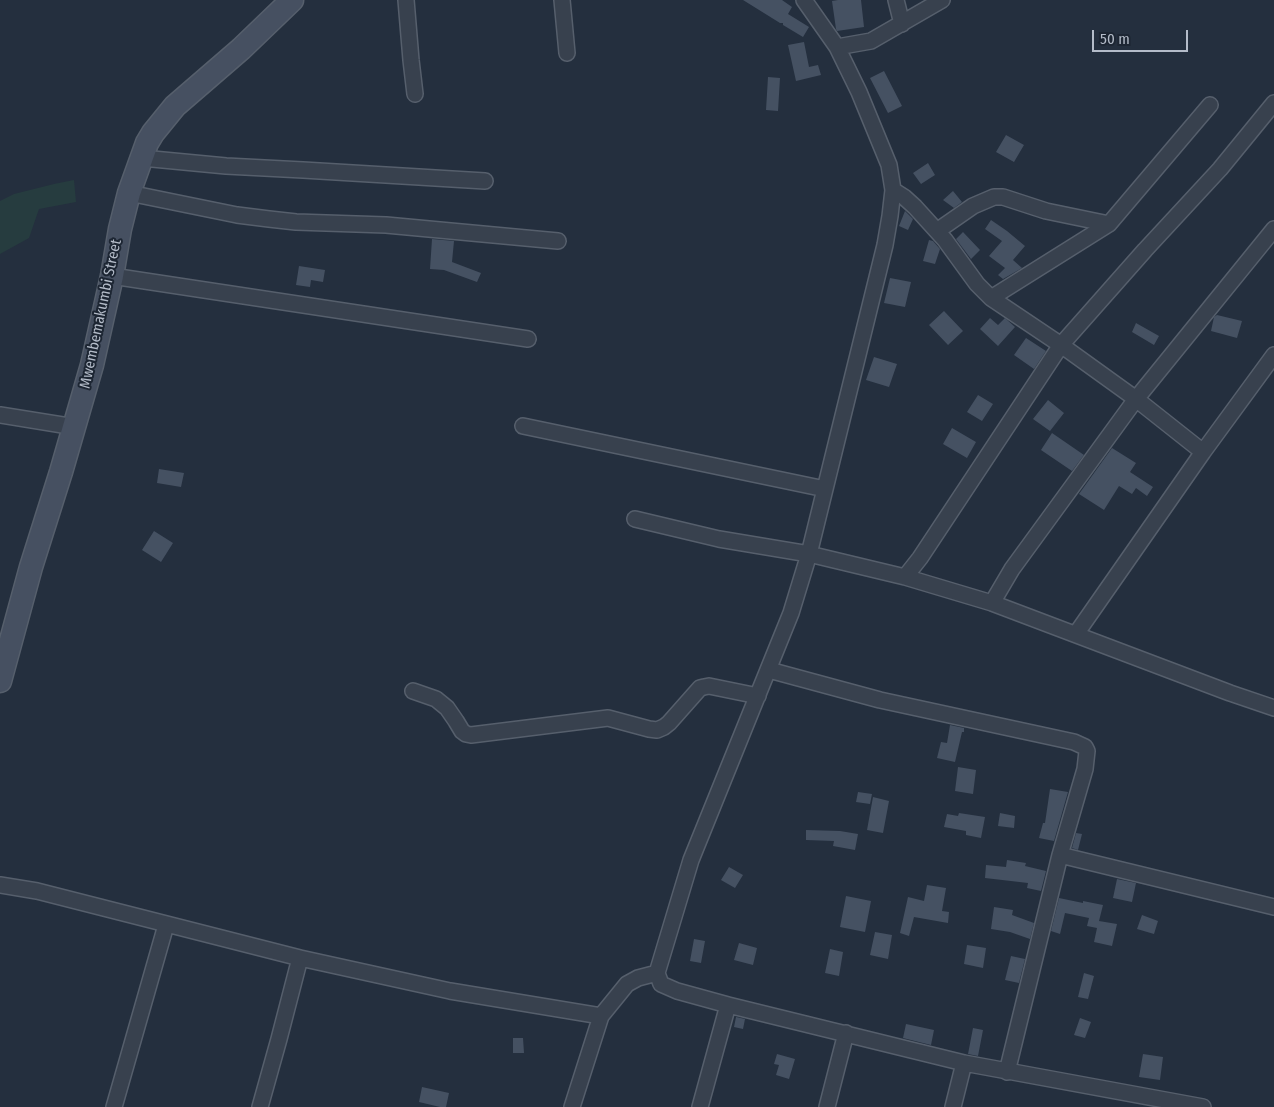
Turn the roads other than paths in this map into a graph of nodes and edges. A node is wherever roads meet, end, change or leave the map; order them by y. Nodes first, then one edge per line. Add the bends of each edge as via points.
1 (292, 0) edge
2 (406, 0) edge
3 (562, 0) edge
4 (804, 0) edge
5 (896, 0) edge
6 (942, 0) edge
7 (902, 24) junction
8 (837, 47) junction
9 (567, 53) dead end
10 (415, 94) dead end
11 (1274, 103) edge
12 (1210, 105) dead end
13 (142, 158) junction
14 (485, 181) dead end
15 (893, 190) junction
16 (129, 193) junction
17 (1109, 224) junction
18 (1274, 230) edge
19 (937, 231) junction
20 (558, 241) dead end
21 (112, 276) junction
22 (991, 298) junction
23 (528, 339) dead end
24 (1061, 345) junction
25 (1274, 355) edge
26 (1136, 398) junction
27 (0, 415) edge
28 (523, 426) dead end
29 (75, 427) junction
30 (1203, 452) junction
31 (825, 489) junction
32 (635, 519) dead end
33 (809, 554) junction
34 (905, 577) junction
35 (992, 603) junction
36 (1076, 634) junction
37 (769, 670) junction
38 (0, 681) edge
39 (413, 691) dead end
40 (758, 696) junction
41 (1274, 708) edge
42 (1060, 856) junction
43 (0, 885) edge
44 (1274, 907) edge
45 (166, 925) junction
46 (300, 958) junction
47 (657, 973) junction
48 (728, 1005) junction
49 (601, 1016) junction
50 (846, 1033) junction
51 (964, 1063) junction
52 (1007, 1072) junction
53 (114, 1107) edge
54 (260, 1107) edge
55 (572, 1107) edge
56 (700, 1107) edge
57 (827, 1107) edge
58 (953, 1107) edge
59 (1203, 1107) edge

1 - 13 street, Mwembemakumbi Street via 175,106 153,133
2 - 10 street
3 - 9 street
4 - 8 street
5 - 7 street
6 - 7 street
7 - 8 street via 871,42
8 - 15 street via 889,165
11 - 24 street via 1220,169
12 - 17 street
13 - 14 street
13 - 16 street, Mwembemakumbi Street
15 - 19 street via 916,207
15 - 31 street via 886,245
16 - 20 street via 269,219 386,225
16 - 21 street, Mwembemakumbi Street
17 - 19 street via 994,197 973,206
17 - 22 street
18 - 26 street
19 - 22 street
21 - 23 street
21 - 29 street, Mwembemakumbi Street
22 - 24 street
24 - 26 street
24 - 34 street
25 - 30 street
26 - 30 street
26 - 35 street via 1012,569
27 - 29 street
28 - 31 street
29 - 38 street, Mwembemakumbi Street via 31,567
30 - 36 street
31 - 33 street
32 - 33 street via 719,539
33 - 34 street
33 - 37 street
34 - 35 street
35 - 36 street
36 - 41 street
37 - 40 street
37 - 42 street via 880,700 1085,746 1088,751 1085,769
39 - 40 street via 447,708 462,731 471,735 608,718 657,730 669,723 700,688 710,686
40 - 47 street via 691,860
42 - 44 street
42 - 52 street
43 - 45 street
45 - 46 street
45 - 53 street
46 - 49 street via 450,992
46 - 54 street
47 - 48 street via 662,984 677,991
47 - 49 street via 627,984
48 - 50 street
48 - 56 street
49 - 55 street
50 - 51 street
50 - 57 street
51 - 52 street
51 - 58 street
52 - 59 street

